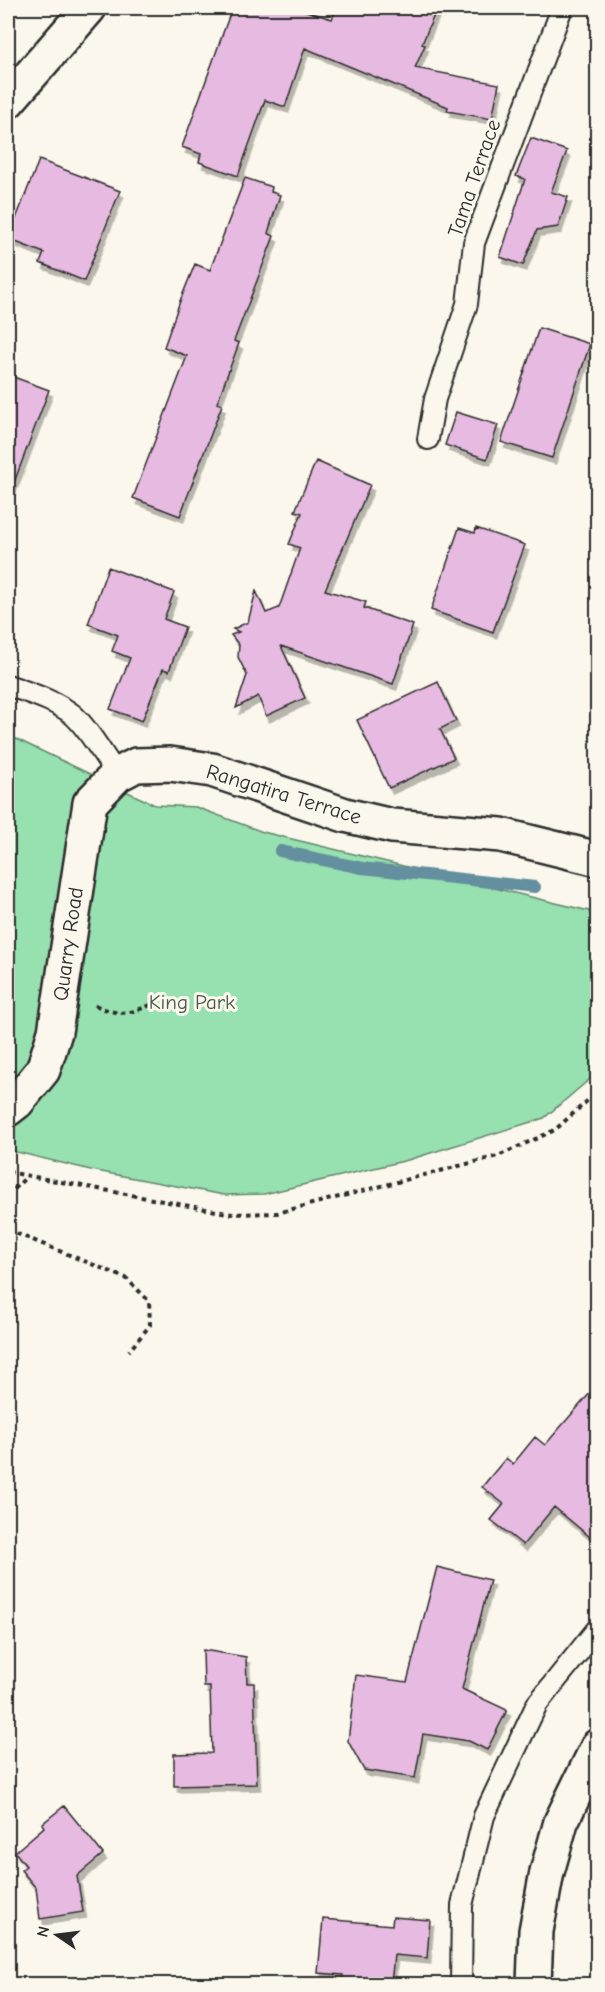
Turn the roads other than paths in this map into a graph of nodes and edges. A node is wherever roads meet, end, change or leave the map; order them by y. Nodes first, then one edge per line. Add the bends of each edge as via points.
1 (89, 8) edge
2 (562, 8) edge
3 (8, 101) edge
4 (428, 438) dead end
5 (8, 685) edge
6 (117, 775) junction
7 (597, 859) edge
8 (8, 1109) edge
9 (597, 1628) edge
10 (597, 1746) edge
11 (461, 1984) edge
12 (534, 1984) edge

1 - 3 street
2 - 4 lane, Tama Terrace via 474,243 467,304 435,399
5 - 6 lane via 72,714
6 - 7 street, Rangatira Terrace via 136,765 170,764 212,770 392,826 501,836
6 - 8 street, Quarry Road via 90,803 55,1032 43,1070
9 - 11 lane via 537,1704 484,1816 462,1905
10 - 12 street via 561,1822 547,1872 536,1931

